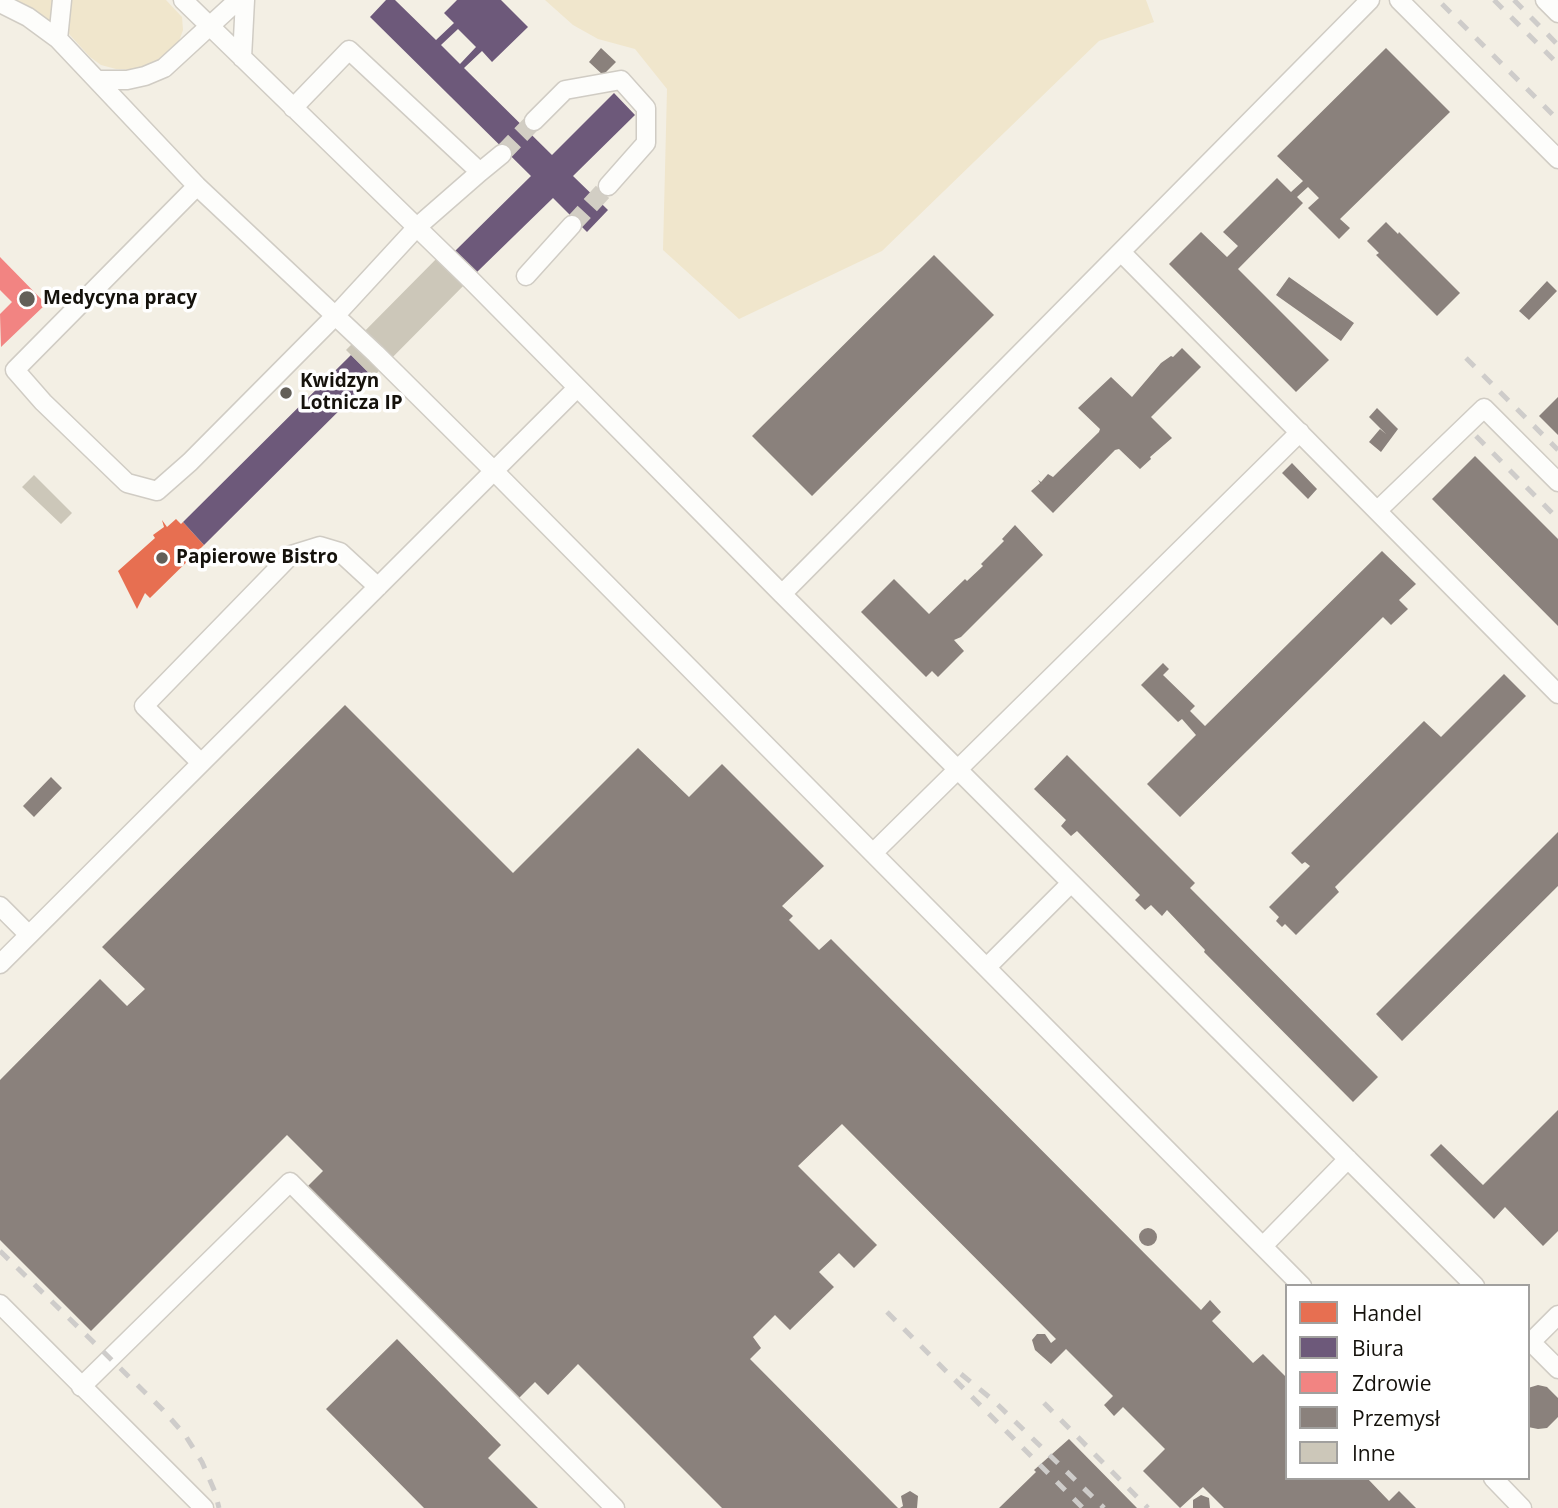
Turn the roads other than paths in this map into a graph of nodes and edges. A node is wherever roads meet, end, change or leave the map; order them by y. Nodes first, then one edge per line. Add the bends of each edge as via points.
1 (62, 0) edge
2 (183, 0) edge
3 (238, 0) edge
4 (245, 0) edge
5 (1370, 0) edge
6 (1399, 0) edge
7 (1545, 0) edge
8 (0, 3) edge
9 (1558, 13) edge
10 (209, 27) junction
11 (58, 39) junction
12 (242, 58) junction
13 (99, 80) junction
14 (293, 108) junction
15 (534, 121) tunnel mouth
16 (502, 154) tunnel mouth
17 (1558, 159) edge
18 (480, 172) junction
19 (197, 186) junction
20 (608, 186) tunnel mouth
21 (572, 225) tunnel mouth
22 (417, 227) junction
23 (1121, 252) junction
24 (526, 276) dead end
25 (335, 316) junction
26 (577, 387) junction
27 (1300, 432) junction
28 (493, 470) junction
29 (1558, 482) edge
30 (1378, 510) junction
31 (378, 587) junction
32 (782, 594) junction
33 (1558, 694) edge
34 (201, 763) junction
35 (956, 768) junction
36 (873, 853) junction
37 (1071, 883) junction
38 (0, 906) edge
39 (29, 934) junction
40 (0, 964) edge
41 (987, 967) junction
42 (1348, 1160) junction
43 (1262, 1246) junction
44 (1300, 1284) edge
45 (1473, 1284) edge
46 (0, 1304) edge
47 (1558, 1315) edge
48 (1530, 1341) edge
49 (1530, 1343) edge
50 (1558, 1369) edge
51 (81, 1387) junction
52 (1495, 1480) edge
53 (204, 1508) edge
54 (615, 1508) edge
55 (1522, 1508) edge

1 - 11 lane
2 - 10 lane
3 - 10 lane
4 - 12 lane
5 - 23 lane
6 - 17 lane
7 - 9 lane
8 - 11 lane
10 - 12 lane
10 - 13 lane via 163,68 127,80
11 - 13 lane
12 - 14 lane
13 - 19 lane
14 - 18 lane via 349,50
14 - 22 lane
15 - 20 lane via 565,90 621,80 646,108 646,142
16 - 18 lane
18 - 22 lane
19 - 25 lane
19 - 25 lane via 15,370 127,482 157,491
21 - 24 lane
22 - 25 lane
22 - 26 lane
23 - 27 lane
23 - 32 lane
25 - 28 lane
26 - 28 lane
26 - 32 lane
27 - 30 lane
27 - 35 lane
28 - 31 lane
28 - 36 lane
29 - 30 lane via 1484,408
30 - 33 lane
31 - 34 lane
31 - 34 lane via 340,552 320,546 291,555 144,706
32 - 35 lane
34 - 39 lane
35 - 36 lane
35 - 37 lane
36 - 41 lane
37 - 41 lane
37 - 42 lane
38 - 39 lane
39 - 40 lane
41 - 43 lane
42 - 43 lane
42 - 45 lane
43 - 44 lane
46 - 51 lane
47 - 48 lane
49 - 50 lane
51 - 53 lane
51 - 54 lane via 290,1182
52 - 55 lane

